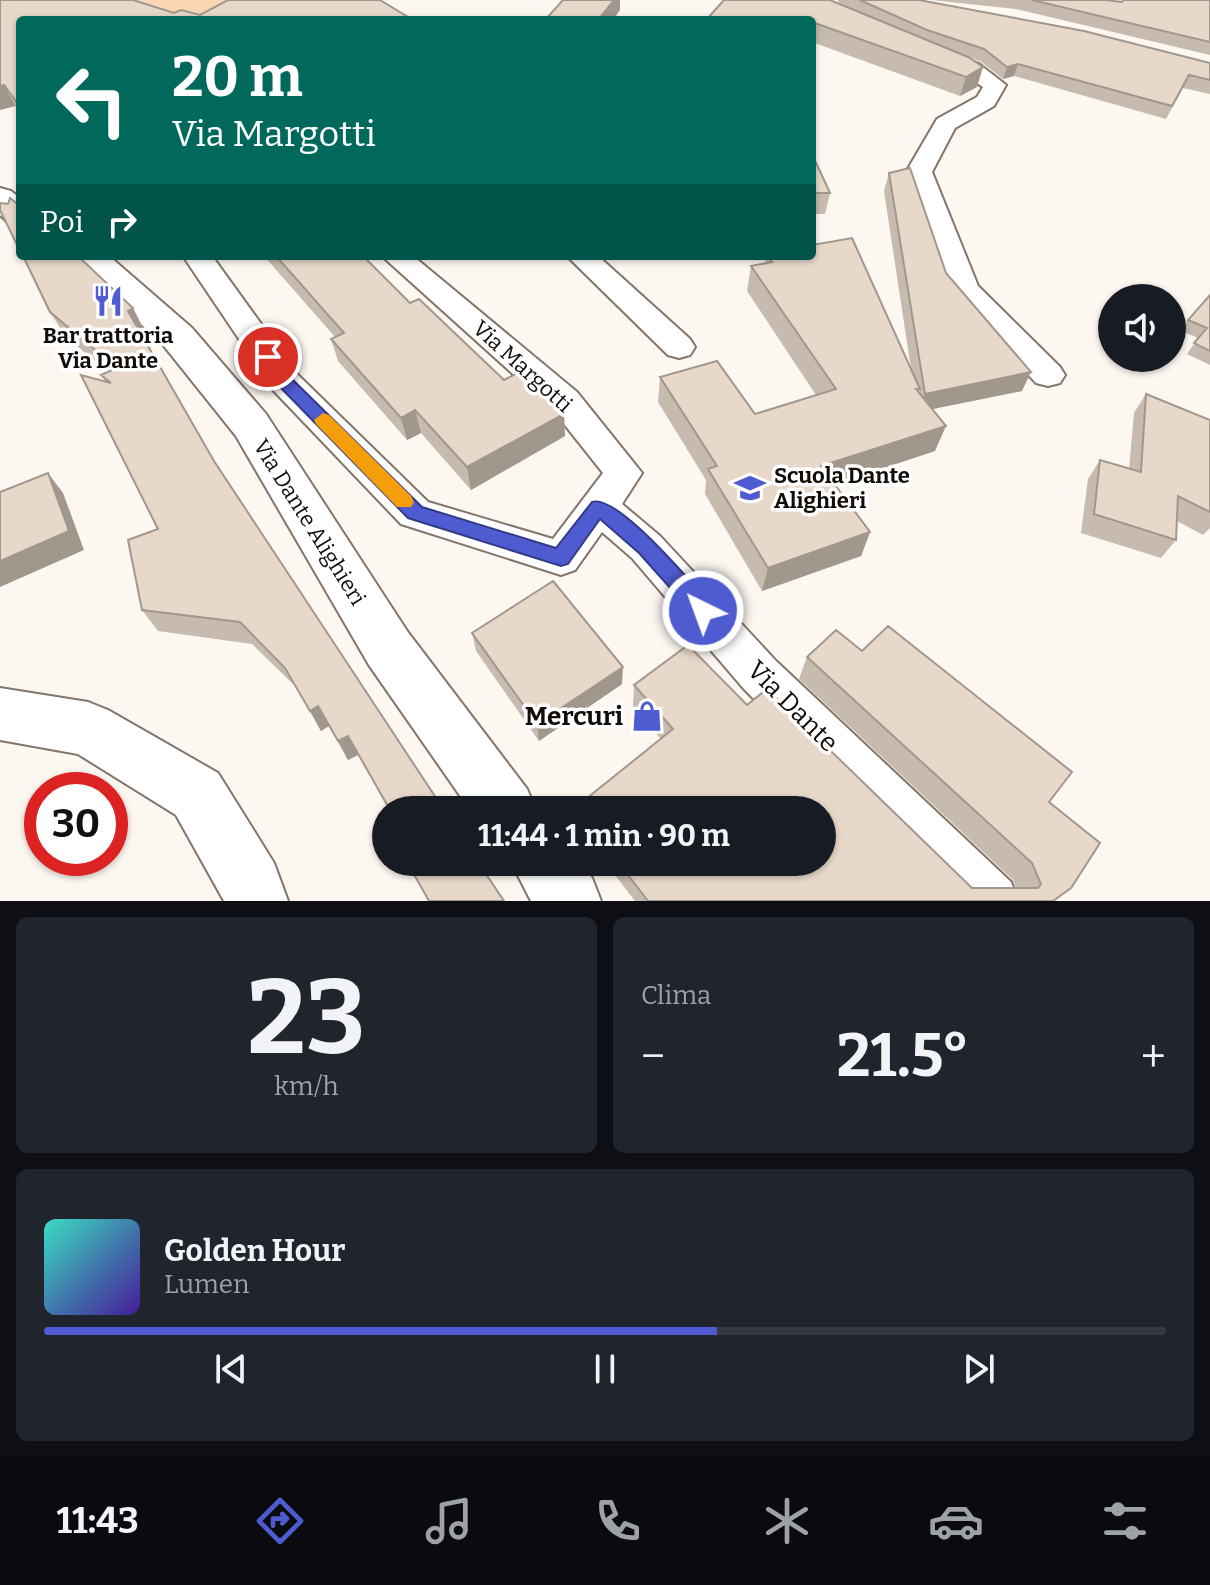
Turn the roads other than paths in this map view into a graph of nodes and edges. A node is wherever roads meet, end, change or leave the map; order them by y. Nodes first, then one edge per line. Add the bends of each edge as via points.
1 (916, 49) edge
2 (0, 198) edge
3 (16, 212) edge
4 (92, 260) edge
5 (200, 260) edge
6 (401, 260) edge
7 (585, 260) edge
8 (679, 347) dead end
9 (1048, 375) dead end
10 (599, 507) junction
11 (0, 714) edge
12 (496, 796) edge
13 (552, 876) edge
14 (256, 901) edge
15 (569, 901) edge
16 (992, 901) edge

1 - 9 street via 971,69 995,85 986,101 945,124 919,172 964,290
2 - 3 street
4 - 12 street, Via Dante Alighieri via 178,337 251,425 388,648
5 - 10 street, Via Margotti via 286,383 415,513 561,558
6 - 10 street, Via Margotti via 565,401 624,473
7 - 8 street
10 - 16 street, Via Dante via 646,547 760,675
11 - 14 street via 88,729 197,794
13 - 15 street

